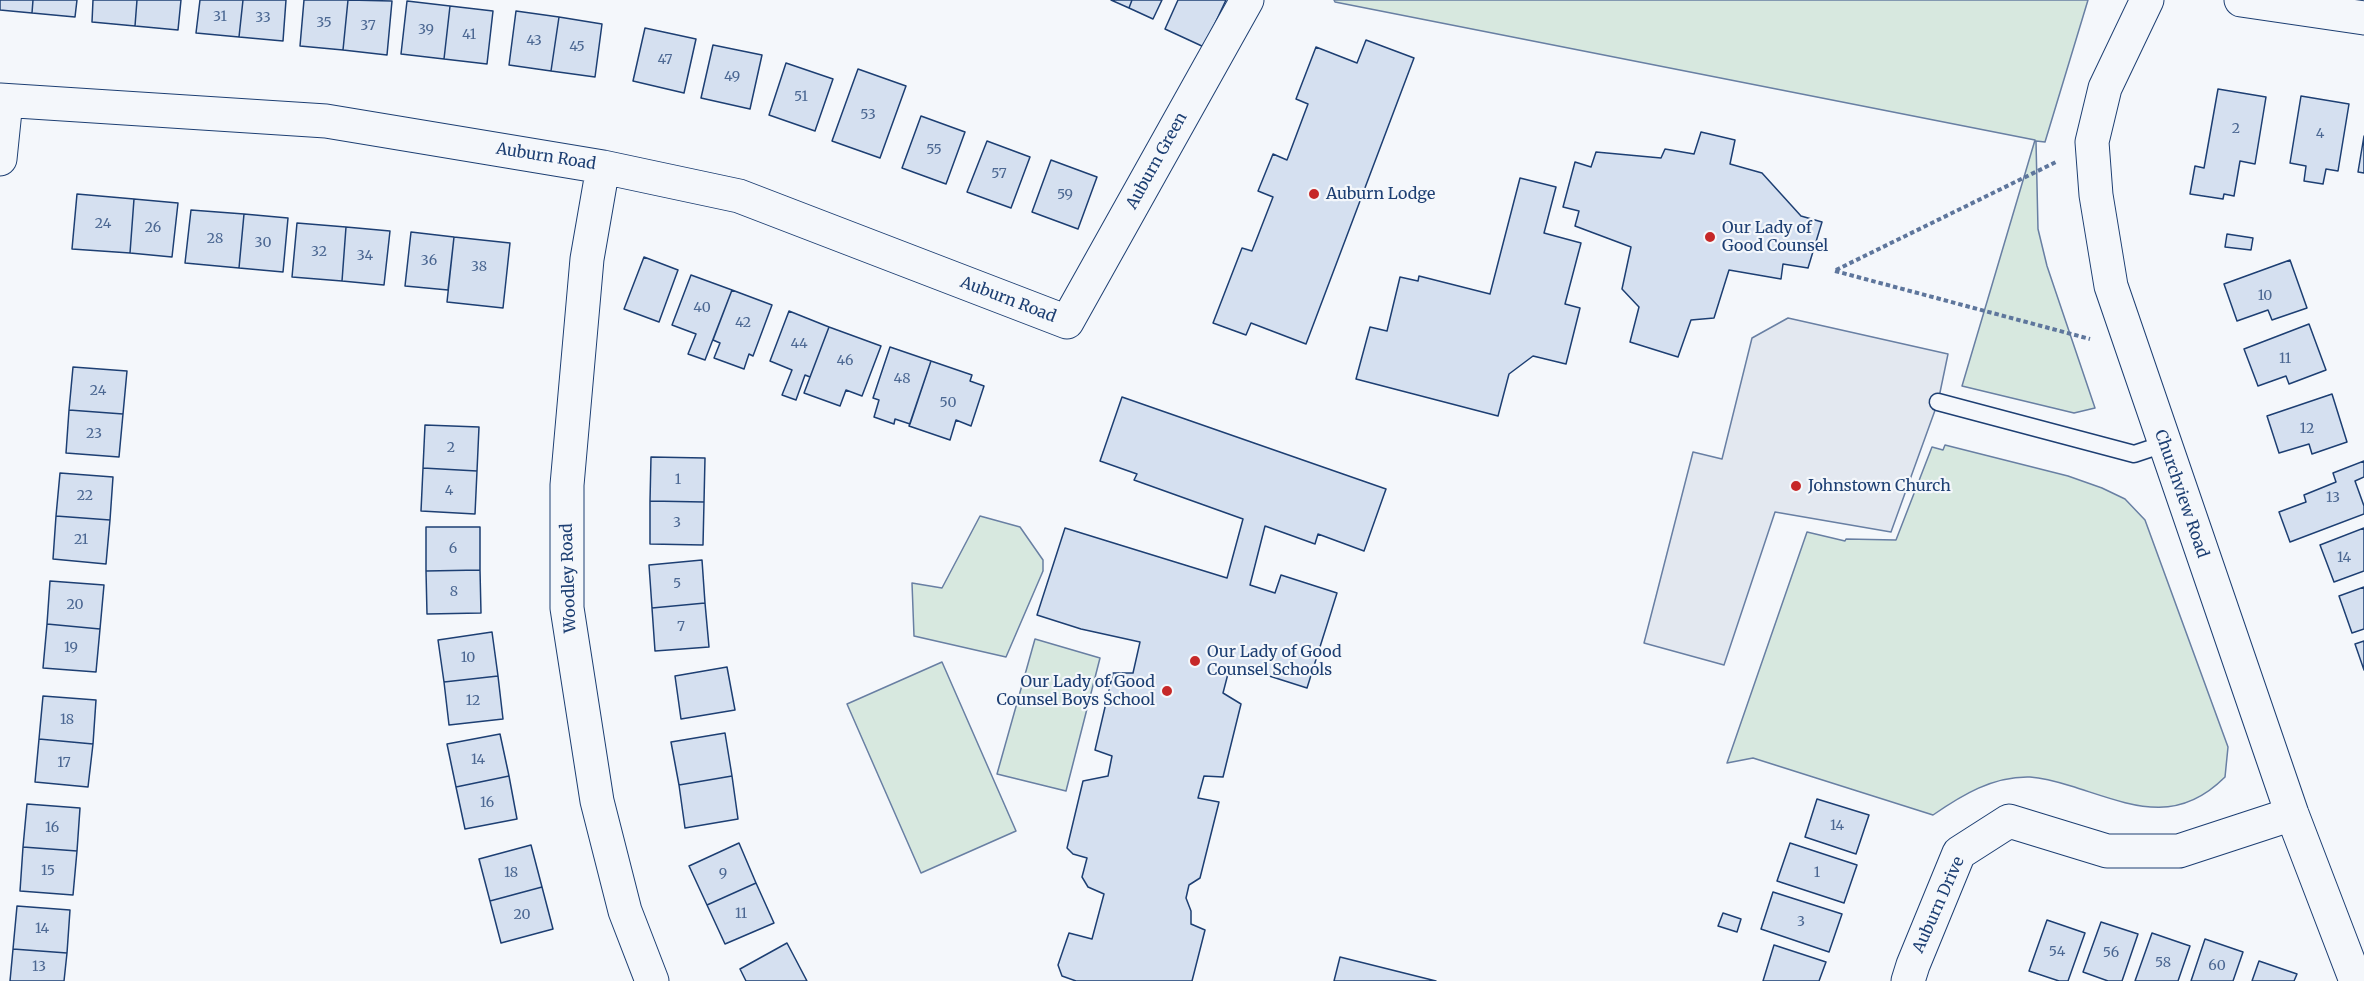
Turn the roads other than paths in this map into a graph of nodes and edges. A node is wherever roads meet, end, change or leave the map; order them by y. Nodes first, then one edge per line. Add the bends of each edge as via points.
1 (1246, 0) edge
2 (2146, 0) edge
3 (2241, 0) edge
4 (2364, 18) edge
5 (3, 100) edge
6 (0, 159) edge
7 (603, 167) junction
8 (1068, 322) joint
9 (1938, 402) dead end
10 (2164, 444) junction
11 (2292, 814) junction
12 (652, 981) edge
13 (1908, 981) edge
14 (2356, 981) edge

1 - 8 street, Auburn Green
2 - 10 street, Churchview Road via 2105,88 2092,142 2111,286
3 - 4 street
5 - 6 street
5 - 7 street, Auburn Road via 326,122
7 - 8 street, Auburn Road via 739,196
7 - 12 street, Woodley Road via 587,259 567,485 567,608 597,801 625,911
9 - 10 lane via 2134,454
10 - 11 street, Churchview Road
11 - 13 street, Auburn Drive via 2179,851 2107,851 2009,821 1959,853
11 - 14 street, Churchview Road

